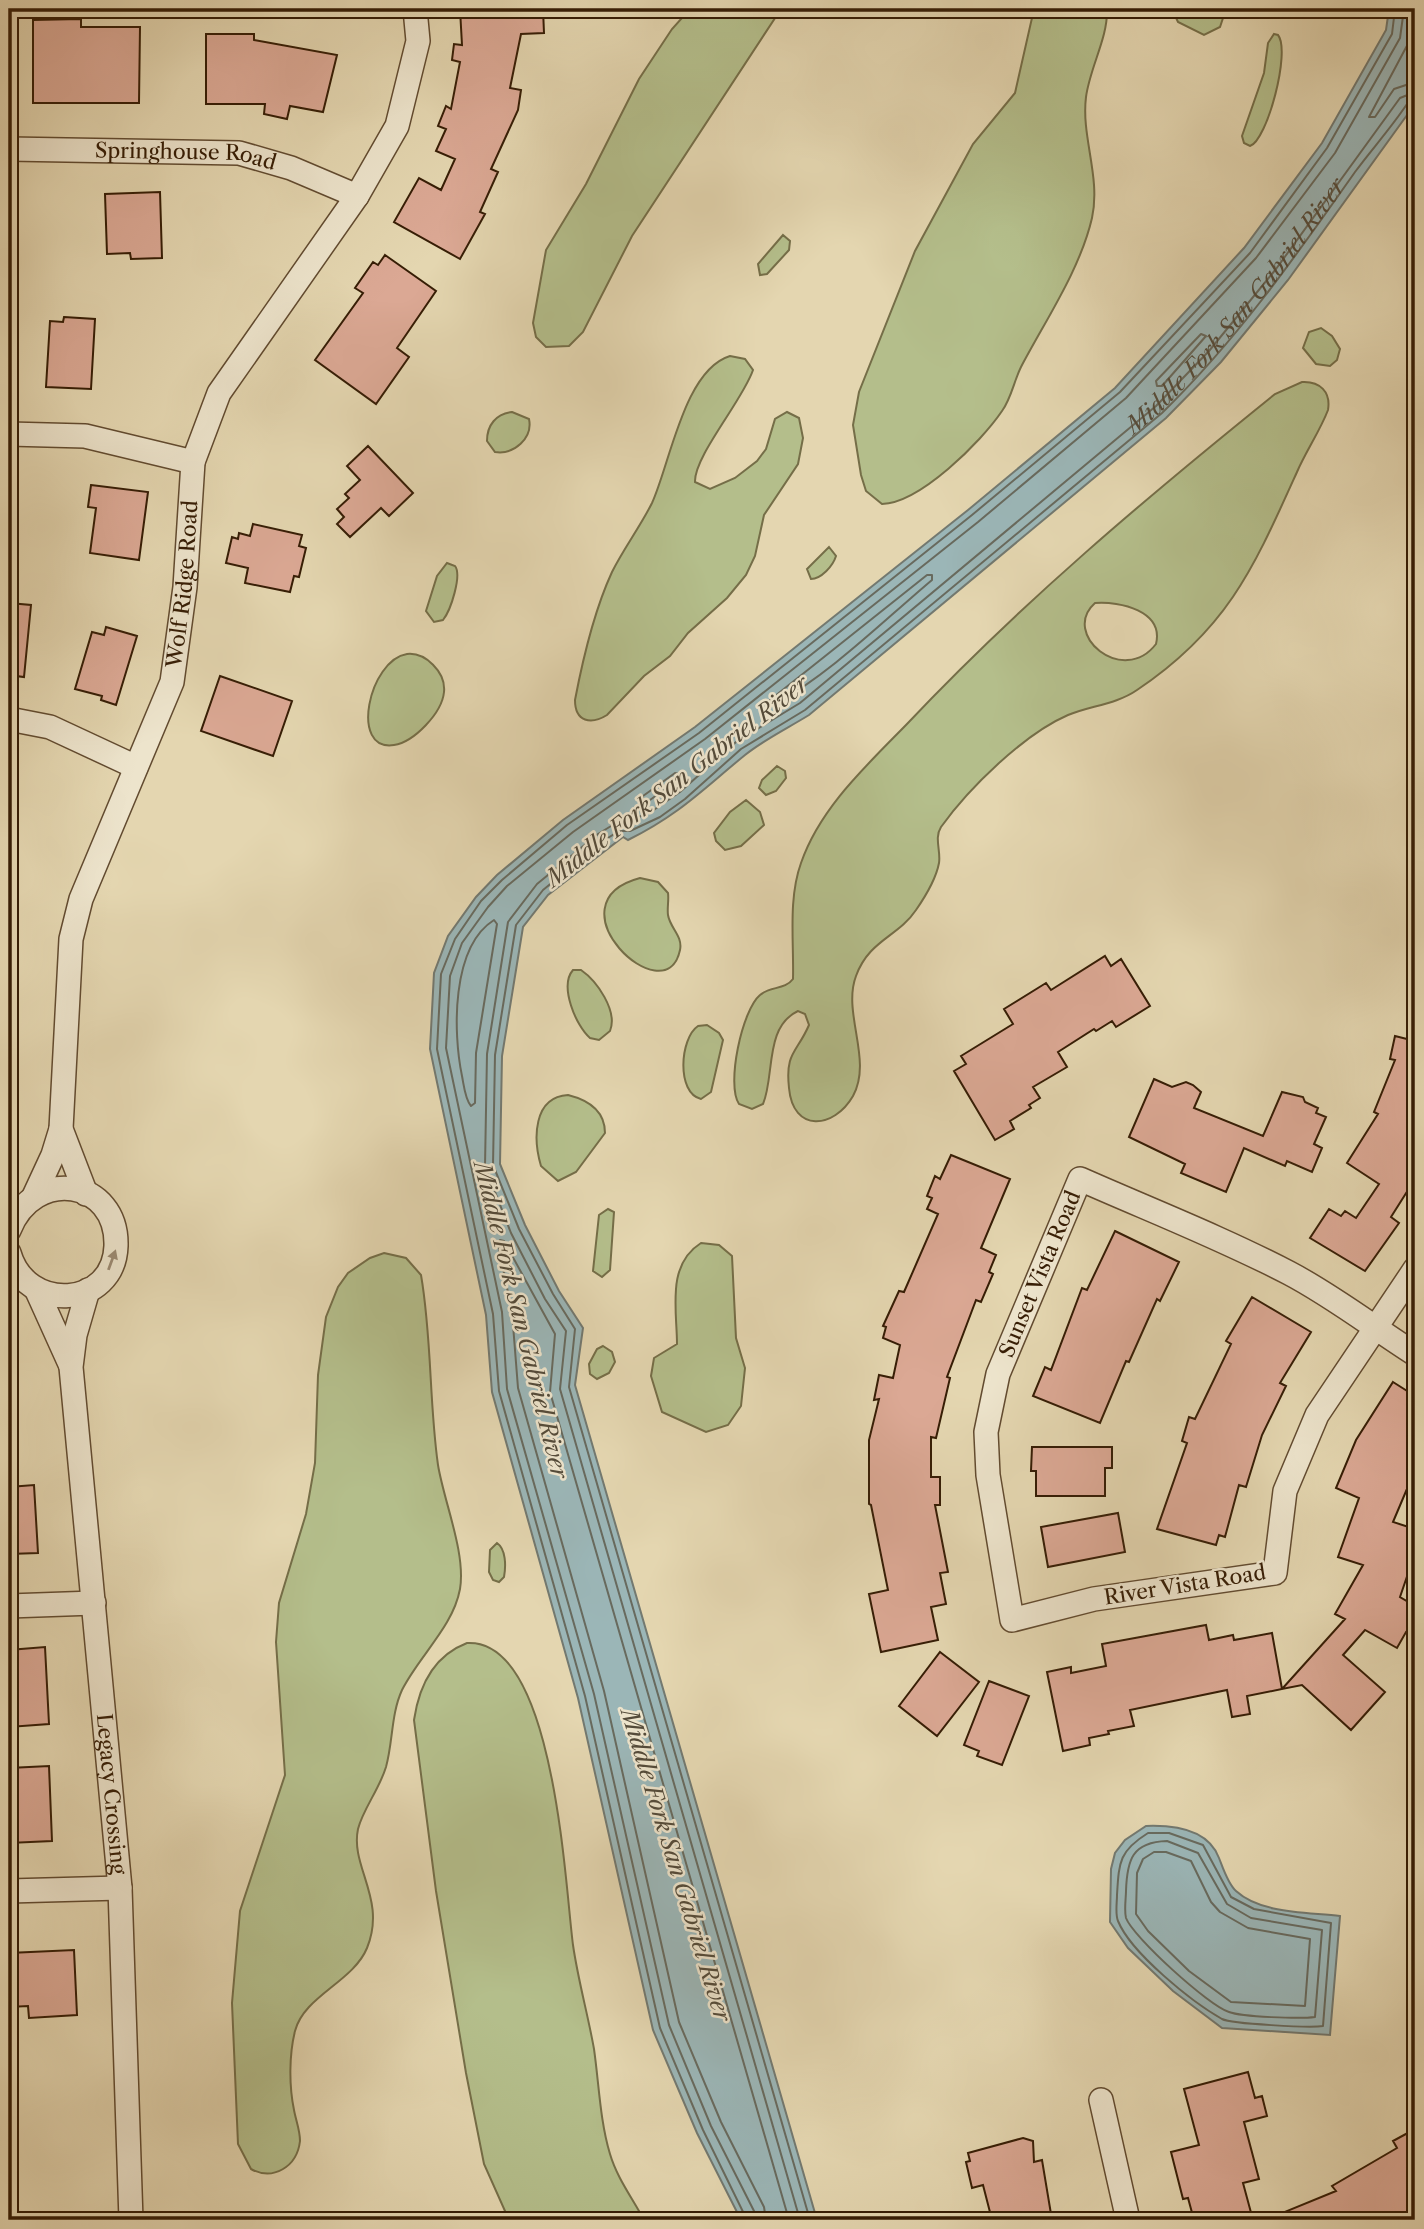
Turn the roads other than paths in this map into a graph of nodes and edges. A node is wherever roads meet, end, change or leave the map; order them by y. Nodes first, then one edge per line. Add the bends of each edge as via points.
1 (415, 9) edge
2 (9, 149) edge
3 (356, 196) junction
4 (9, 434) edge
5 (193, 462) junction
6 (9, 719) edge
7 (136, 767) junction
8 (61, 1129) junction
9 (86, 1194) junction
10 (34, 1196) junction
11 (9, 1230) edge
12 (9, 1253) edge
13 (1415, 1269) edge
14 (22, 1280) edge
15 (88, 1290) junction
16 (1375, 1328) junction
17 (1415, 1354) edge
18 (71, 1367) junction
19 (94, 1603) junction
20 (9, 1606) edge
21 (1012, 1620) joint
22 (120, 1888) junction
23 (9, 1891) edge
24 (1101, 2100) dead end
25 (131, 2220) edge
26 (1128, 2220) edge

1 - 3 street, Wolf Ridge Road via 418,41 397,126
2 - 3 street, Springhouse Road via 239,153 291,168
3 - 5 street, Wolf Ridge Road via 219,393
4 - 5 street via 85,436
5 - 7 street, Wolf Ridge Road via 186,587 173,682
6 - 7 street via 50,727
7 - 8 street, Wolf Ridge Road via 80,899 71,939
8 - 9 street, Wolf Ridge Road
8 - 10 street
9 - 10 street via 61,1188
15 -> 9 street, Legacy Crossing via 107,1273 116,1248 108,1213
10 - 11 street via 15,1214
12 - 14 street, Legacy Crossing
13 - 16 street, River Vista Road
14 - 15 street via 62,1296
14 - 18 street, Legacy Crossing
15 - 18 street, Legacy Crossing
16 - 17 street, Sunset Vista Road
16 - 21 street, River Vista Road via 1317,1415 1285,1491 1275,1573 1094,1599
16 - 21 street, Sunset Vista Road via 1291,1274 1080,1179 998,1374 986,1432 988,1475
18 - 19 street, Legacy Crossing
19 - 20 street
19 - 22 street, Legacy Crossing
22 - 23 street
22 - 25 street, Legacy Crossing
24 - 26 street

